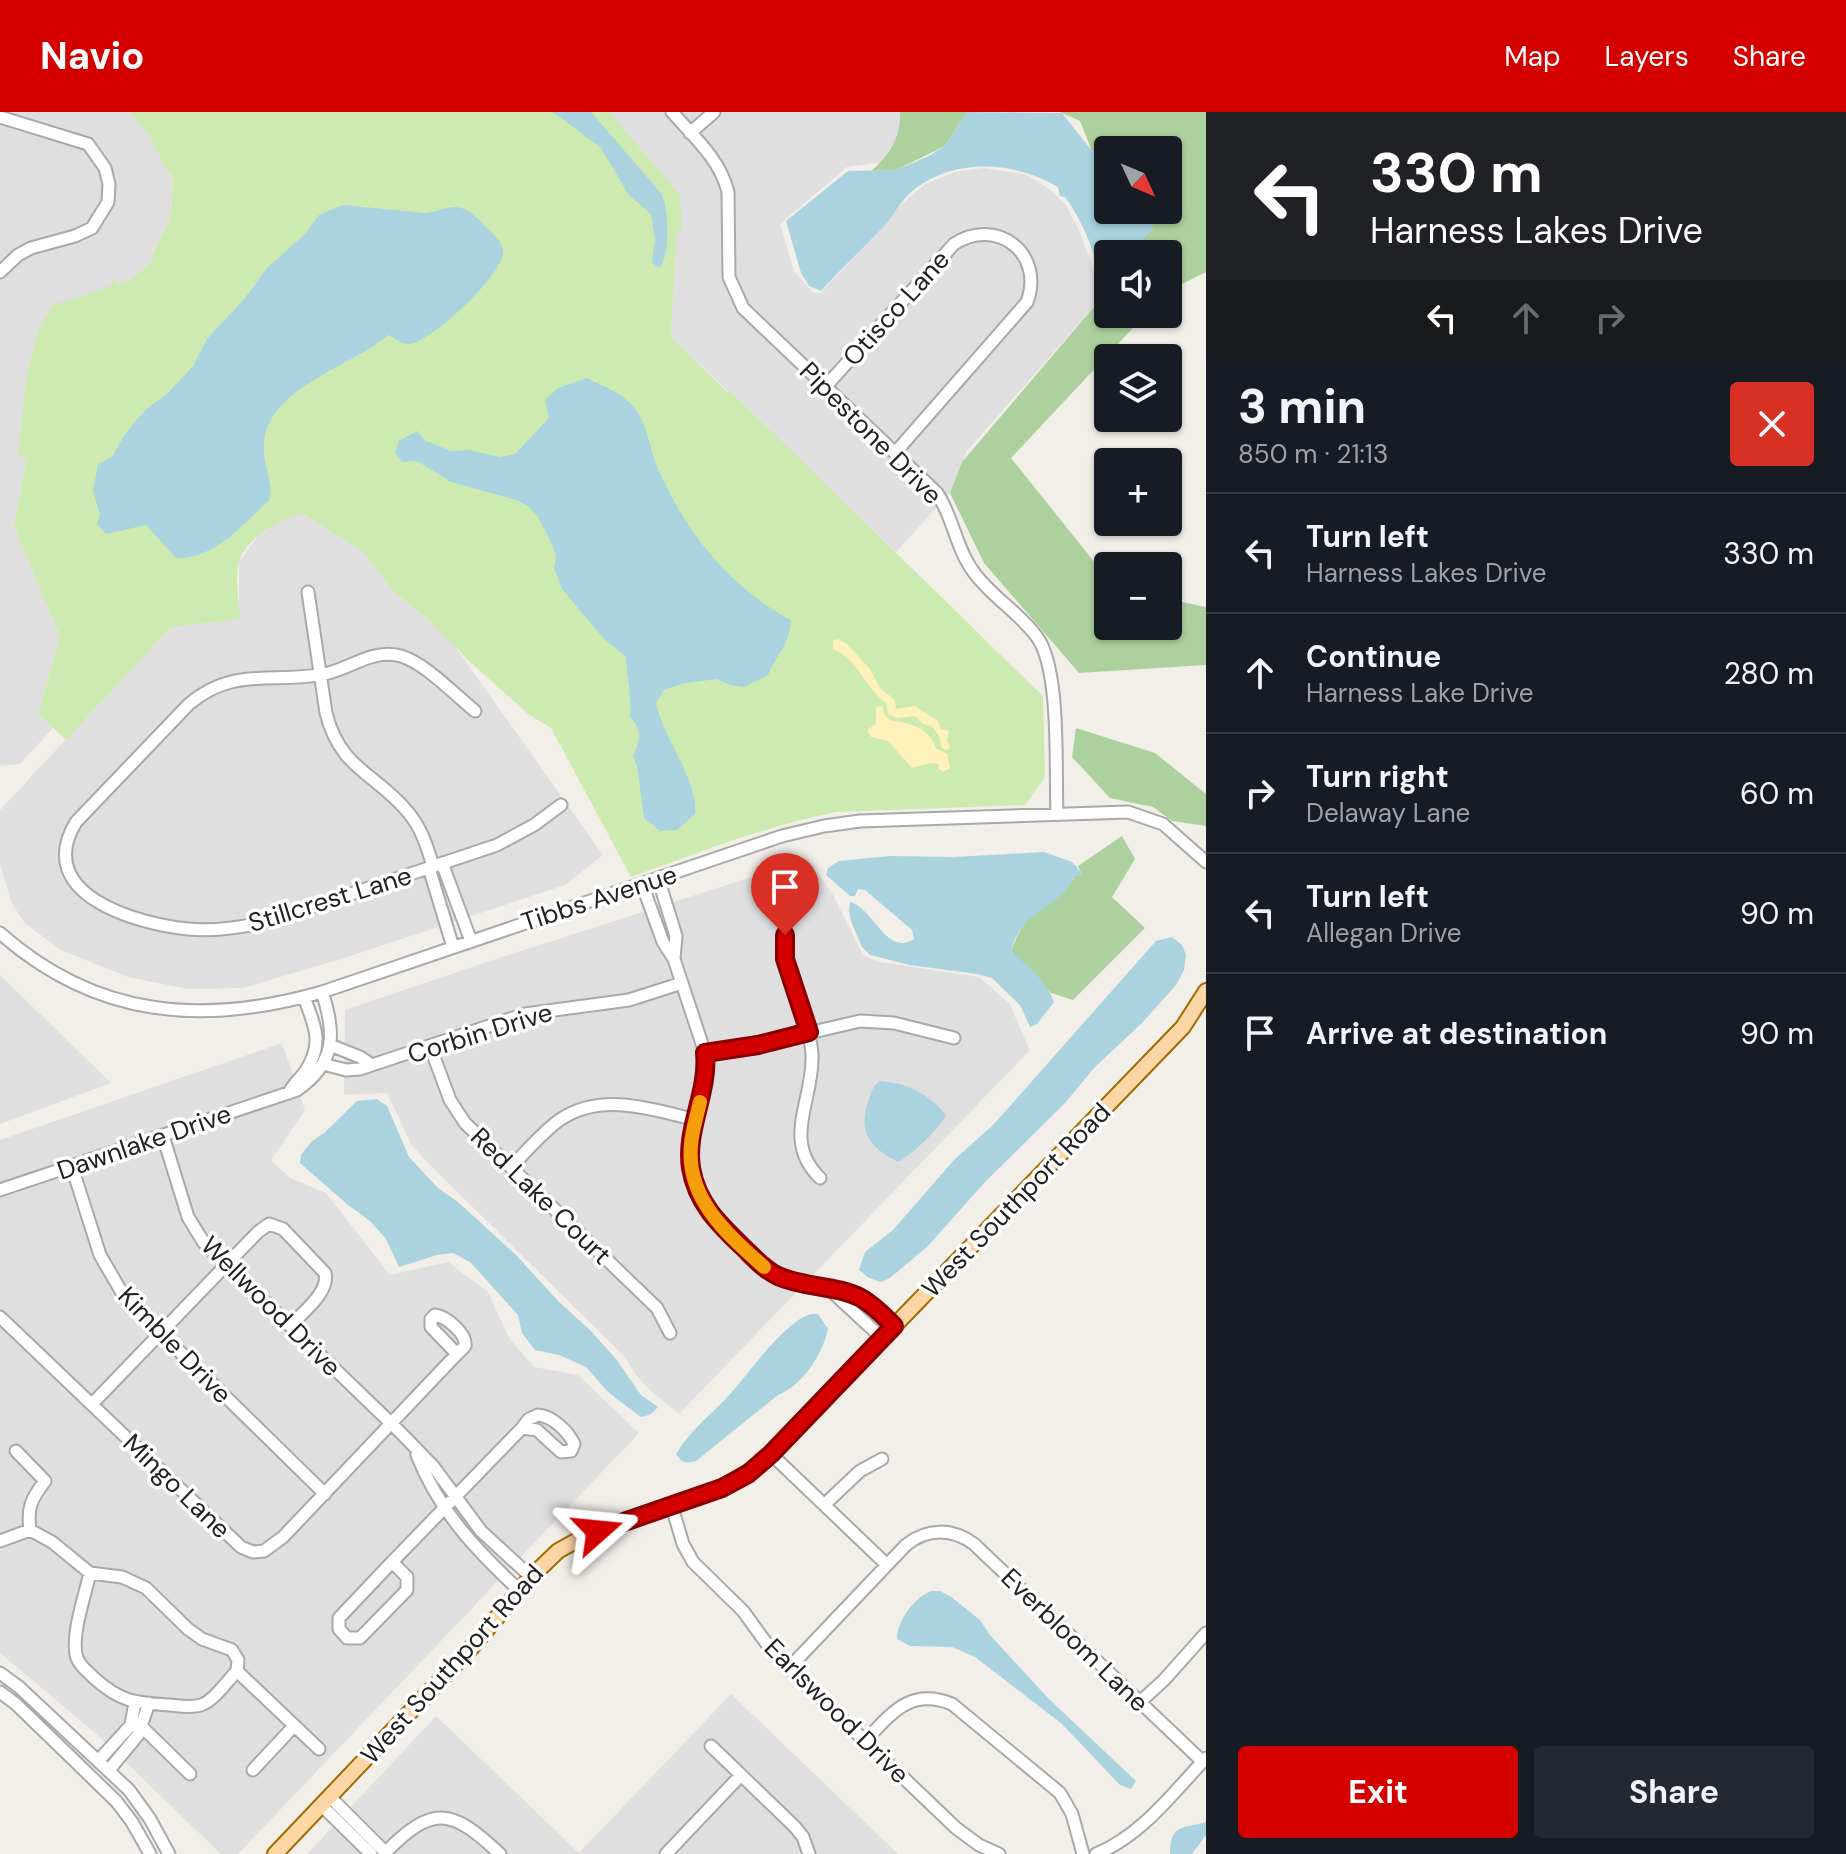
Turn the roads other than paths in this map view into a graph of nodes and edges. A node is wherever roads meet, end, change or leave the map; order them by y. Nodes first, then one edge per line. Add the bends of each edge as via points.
1 (672, 112) edge
2 (714, 112) edge
3 (0, 117) edge
4 (690, 133) junction
5 (0, 272) edge
6 (826, 386) junction
7 (895, 453) junction
8 (308, 592) dead end
9 (320, 674) junction
10 (475, 711) dead end
11 (561, 805) dead end
12 (1057, 813) junction
13 (1206, 862) edge
14 (435, 866) junction
15 (658, 878) junction
16 (642, 884) junction
17 (0, 933) edge
18 (785, 935) dead end
19 (471, 941) junction
20 (453, 947) junction
21 (674, 959) junction
22 (682, 983) junction
23 (1206, 991) edge
24 (322, 992) junction
25 (304, 997) junction
26 (809, 1032) junction
27 (954, 1038) dead end
28 (330, 1045) junction
29 (430, 1046) junction
30 (705, 1053) junction
31 (321, 1058) junction
32 (372, 1065) junction
33 (696, 1120) junction
34 (163, 1136) junction
35 (72, 1167) junction
36 (511, 1167) junction
37 (820, 1178) dead end
38 (0, 1190) edge
39 (226, 1265) junction
40 (828, 1289) junction
41 (0, 1317) edge
42 (290, 1326) junction
43 (894, 1326) junction
44 (670, 1333) dead end
45 (159, 1334) junction
46 (882, 1338) junction
47 (457, 1354) dead end
48 (92, 1404) junction
49 (391, 1423) junction
50 (522, 1428) dead end
51 (16, 1451) dead end
52 (417, 1452) junction
53 (771, 1454) junction
54 (882, 1459) dead end
55 (325, 1494) junction
56 (455, 1497) junction
57 (824, 1505) junction
58 (672, 1507) junction
59 (444, 1508) junction
60 (30, 1530) junction
61 (0, 1541) edge
62 (392, 1562) junction
63 (887, 1565) junction
64 (90, 1573) junction
65 (531, 1577) junction
66 (519, 1590) junction
67 (1206, 1633) edge
68 (788, 1669) junction
69 (237, 1671) junction
70 (0, 1673) edge
71 (0, 1692) edge
72 (135, 1702) junction
73 (1140, 1702) junction
74 (149, 1703) junction
75 (294, 1726) junction
76 (142, 1727) junction
77 (865, 1741) junction
78 (711, 1746) dead end
79 (319, 1749) dead end
80 (99, 1760) junction
81 (1204, 1760) edge
82 (109, 1770) junction
83 (253, 1770) dead end
84 (190, 1774) dead end
85 (741, 1775) junction
86 (326, 1801) junction
87 (385, 1853) edge
88 (150, 1854) edge
89 (169, 1854) edge
90 (275, 1854) edge
91 (371, 1854) edge
92 (500, 1854) edge
93 (666, 1854) edge
94 (809, 1854) edge
95 (999, 1854) edge
96 (1083, 1854) edge
97 (1096, 1854) edge

1 - 4 street, Pipestone Drive
2 - 4 street
3 - 5 street via 88,144 109,184 108,202 92,228 31,248
4 - 6 street, Pipestone Drive via 725,180 729,277 736,298
6 - 7 street, Pipestone Drive
6 - 7 street, Otisco Lane via 954,244 966,236 986,234 1015,246 1030,273 1027,302
7 - 12 street, Pipestone Drive via 945,504 974,574 1044,648 1052,671
8 - 9 street
9 - 10 street via 374,656 401,656
9 - 14 street via 338,745 410,814
9 - 14 street, Stillcrest Lane via 242,678 195,698 76,822 65,856 77,885 102,904 148,922 197,930 239,928
11 - 14 street, Stillcrest Lane via 510,839
12 - 13 street, Tibbs Avenue via 1143,816 1168,828
12 - 15 street, Tibbs Avenue via 830,825
14 - 19 street
14 - 20 street
15 - 16 street, Tibbs Avenue
15 - 21 street via 676,936
16 - 19 street, Tibbs Avenue
16 - 21 street
17 - 25 street, Tibbs Avenue via 67,979 149,1007 217,1012
18 - 26 street via 785,959
19 - 20 street, Tibbs Avenue
20 - 24 street, Tibbs Avenue
21 - 22 street
22 - 29 street, Corbin Drive via 629,1000 532,1013
22 - 30 street
23 - 43 main road, West Southport Road via 1183,1027
24 - 25 street, Tibbs Avenue
24 - 28 street via 331,1018
25 - 31 street
26 - 27 street via 878,1021
26 - 30 street
26 - 37 street via 812,1072 799,1140 808,1165
28 - 31 street
28 - 32 street, Corbin Drive
29 - 32 street, Corbin Drive
29 - 36 street, Red Lake Court via 456,1111
30 - 33 street
31 - 32 street, Corbin Drive via 346,1070
31 - 34 street, Dawnlake Drive via 308,1083 289,1093
33 - 36 street via 633,1105 588,1108 554,1124
33 - 40 street via 692,1169 715,1220 771,1273
34 - 35 street, Dawnlake Drive
34 - 39 street, Wellwood Drive via 191,1223
35 - 38 street, Dawnlake Drive
35 - 45 street, Kimble Drive via 103,1262 125,1298
36 - 44 street, Red Lake Court via 660,1311
39 - 42 street, Wellwood Drive
39 - 42 street via 269,1224 283,1229 327,1278
39 - 45 street
40 - 43 street via 863,1299
40 - 46 street
41 - 48 street, Mingo Lane
42 - 49 street, Wellwood Drive
43 - 46 main road, West Southport Road
45 - 48 street
45 - 55 street, Kimble Drive
46 - 53 main road, West Southport Road
47 - 49 street, Mingo Lane
48 - 55 street, Mingo Lane via 241,1547 253,1552 264,1551 283,1537
49 - 52 street, Wellwood Drive
49 - 55 street, Mingo Lane
50 - 56 street
51 - 60 street via 45,1481 30,1500
52 - 56 street, Wellwood Drive
52 - 59 street, Wellwood Drive
53 - 57 street
53 - 58 main road, West Southport Road via 736,1482
54 - 57 street via 860,1471
56 - 59 street
56 - 65 street, Wellwood Drive via 487,1537
57 - 63 street
58 - 65 main road, West Southport Road via 583,1537 558,1551
58 - 68 street, Earlswood Drive via 693,1562 743,1611
59 - 62 street
59 - 66 street, Wellwood Drive
60 - 61 street
60 - 64 street
62 - 62 street via 339,1618 339,1629 347,1638 360,1638 407,1590 407,1577
63 - 68 street
63 - 73 street, Everbloom Lane via 922,1535 960,1535
64 - 69 street via 122,1577 146,1588 188,1629 232,1650
64 - 72 street via 75,1641 77,1657 108,1692
65 - 66 main road, West Southport Road
66 - 86 main road, West Southport Road
67 - 73 street
68 - 77 street, Earlswood Drive
69 - 74 street via 202,1704
69 - 75 street
70 - 80 street
71 - 88 street via 116,1801
72 - 74 street
72 - 80 street via 131,1725
73 - 81 street, Everbloom Lane
74 - 76 street
75 - 79 street
75 - 83 street
76 - 82 street
76 - 84 street
77 - 95 street, Earlswood Drive via 959,1830
77 - 96 street via 908,1703 930,1698 952,1704 1060,1793
78 - 85 street
80 - 82 street
81 - 97 street via 1140,1827
82 - 89 street via 143,1807
85 - 93 street
85 - 94 street via 795,1827
86 - 87 street
86 - 90 main road, West Southport Road
86 - 91 street
87 - 92 street via 409,1830 442,1817 466,1824

